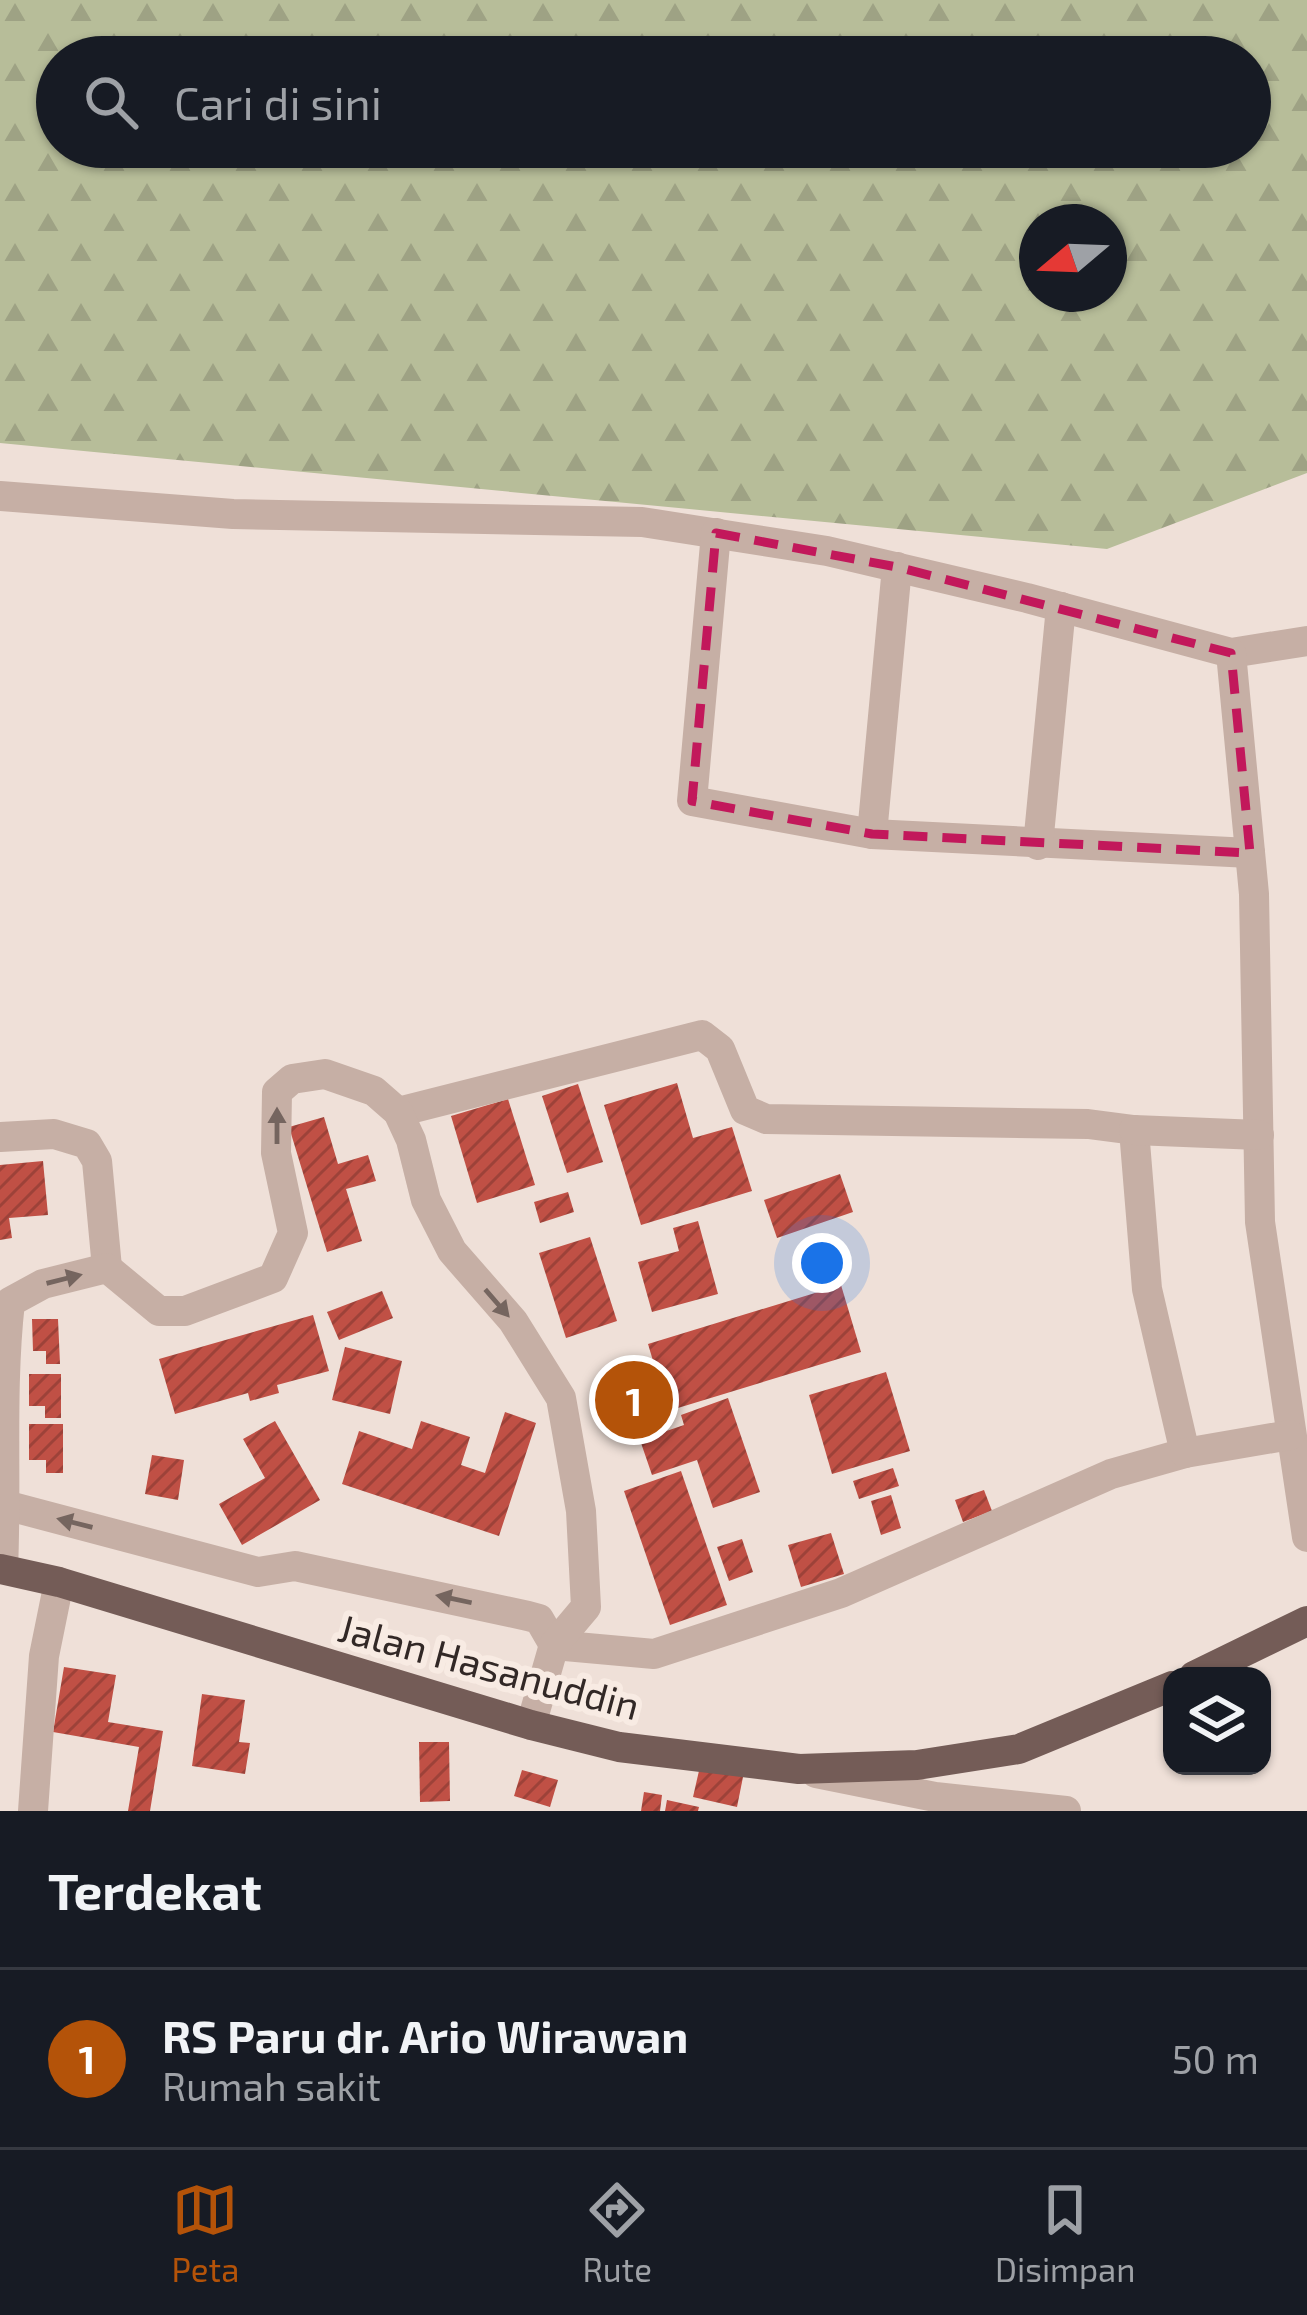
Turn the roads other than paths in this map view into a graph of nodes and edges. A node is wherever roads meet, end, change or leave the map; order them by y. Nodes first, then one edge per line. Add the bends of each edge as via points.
1 (0, 496) edge
2 (716, 533) junction
3 (897, 567) junction
4 (1061, 607) junction
5 (1307, 641) edge
6 (1232, 653) junction
7 (872, 834) junction
8 (1038, 845) junction
9 (1250, 854) junction
10 (398, 1112) junction
11 (1134, 1130) junction
12 (1259, 1135) junction
13 (0, 1137) edge
14 (107, 1268) junction
15 (1290, 1435) junction
16 (1185, 1454) junction
17 (5, 1505) junction
18 (1307, 1537) edge
19 (2, 1569) edge
20 (59, 1582) junction
21 (1307, 1621) edge
22 (554, 1645) junction
23 (1212, 1667) edge
24 (1163, 1690) edge
25 (531, 1725) junction
26 (799, 1769) junction
27 (33, 1811) edge
28 (1066, 1811) edge

1 - 2 street via 233,514 642,521
2 - 3 street
2 - 7 street via 692,801
3 - 4 street
3 - 7 street
4 - 6 street
4 - 8 street
5 - 6 street
6 - 9 street
7 - 8 street
8 - 9 street
9 - 12 street
10 - 11 street via 702,1035 720,1049 745,1110 766,1119
14 -> 10 street via 159,1311 185,1311 272,1278 293,1233 276,1153 277,1092 292,1079 325,1074 374,1091
10 -> 22 street via 452,1251 513,1321 561,1398 581,1511 586,1607
11 - 12 street
11 - 16 street via 1147,1288
12 - 15 street via 1261,1222
13 - 14 street via 54,1134 87,1144 97,1161
17 -> 14 street via 2,1351 10,1302 43,1284
15 - 16 street
15 - 18 street
16 - 22 street via 1111,1474 841,1593 654,1654
17 - 19 street
22 -> 17 street via 539,1619 528,1616 295,1566 258,1572
19 - 20 main road, Jalan Hasanuddin
20 - 25 main road, Jalan Hasanuddin
20 - 27 street via 44,1656
21 - 23 main road
22 - 25 street
24 - 26 main road, Jalan Hasanuddin via 1019,1749 917,1765
25 - 26 main road, Jalan Hasanuddin via 619,1747
26 - 28 street via 901,1792

